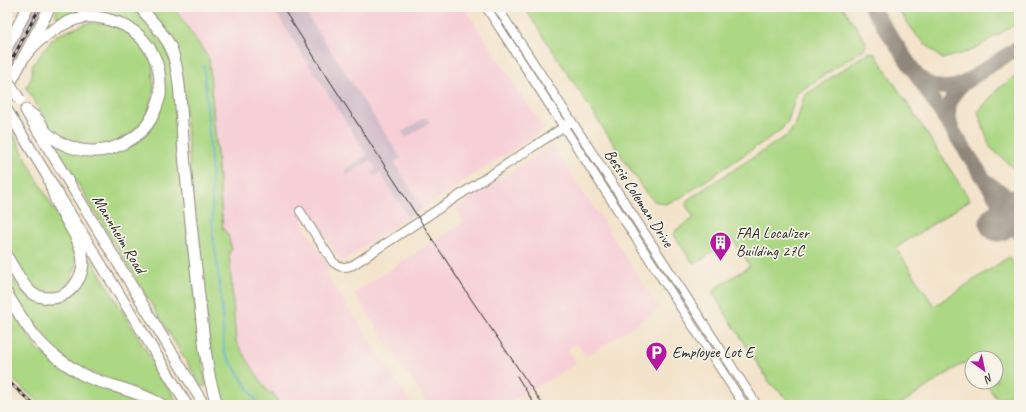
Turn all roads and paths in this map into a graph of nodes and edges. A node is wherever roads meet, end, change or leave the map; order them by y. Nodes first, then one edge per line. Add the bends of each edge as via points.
1 (50, 7) edge
2 (140, 7) edge
3 (486, 7) edge
4 (497, 7) edge
5 (27, 8) edge
6 (7, 47) edge
7 (24, 57) junction
8 (7, 79) edge
9 (7, 89) edge
10 (26, 110) junction
11 (9, 113) edge
12 (572, 122) junction
13 (563, 127) junction
14 (49, 179) junction
15 (300, 212) dead end
16 (7, 257) edge
17 (7, 294) edge
18 (162, 405) edge
19 (187, 405) edge
20 (204, 405) edge
21 (217, 405) edge
22 (744, 405) edge
23 (757, 405) edge

1 - 7 highway
2 - 21 highway via 163,35 175,62 205,350
3 - 13 street, Bessie Coleman Drive
4 - 12 street, Bessie Coleman Drive
5 - 6 highway
7 - 9 highway
7 - 10 highway via 40,39 65,24 78,18 102,18 121,23 145,41 155,56 160,76 160,96 148,125 137,136 113,149 80,150 61,143 47,133 37,118
8 - 10 main road, Mannheim Road, bridge
10 - 20 main road, Mannheim Road
11 - 14 main road, Mannheim Road
12 - 13 street
12 - 23 street, Bessie Coleman Drive
13 - 15 street via 347,267 340,267 333,262
13 - 22 street, Bessie Coleman Drive
14 - 16 highway via 57,203 81,251 83,263 76,284 62,296 53,298 35,295 23,284
14 - 19 main road, Mannheim Road
17 - 18 highway via 26,326 55,357 89,377

